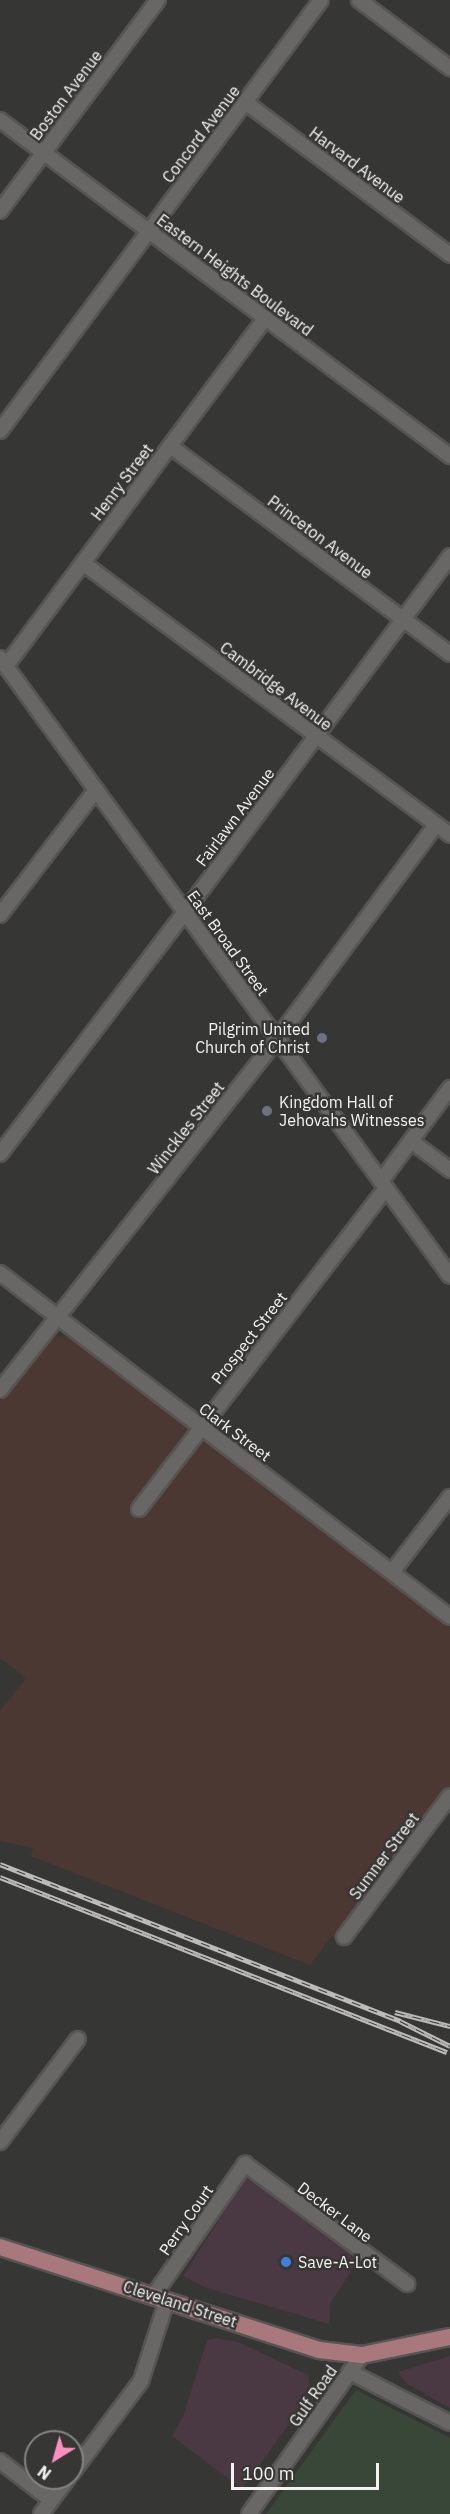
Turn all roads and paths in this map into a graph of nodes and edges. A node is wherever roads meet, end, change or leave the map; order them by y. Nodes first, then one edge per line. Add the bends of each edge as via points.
1 (158, 0) edge
2 (321, 0) edge
3 (359, 0) edge
4 (450, 68) edge
5 (245, 102) junction
6 (0, 120) edge
7 (43, 153) junction
8 (0, 211) edge
9 (149, 232) junction
10 (450, 255) edge
11 (265, 318) junction
12 (0, 431) edge
13 (170, 446) junction
14 (450, 456) edge
15 (450, 556) edge
16 (83, 562) junction
17 (403, 619) junction
18 (450, 654) edge
19 (5, 665) edge
20 (0, 684) edge
21 (316, 736) junction
22 (96, 790) junction
23 (436, 825) junction
24 (450, 836) edge
25 (185, 912) junction
26 (0, 915) edge
27 (277, 1039) junction
28 (450, 1088) edge
29 (411, 1141) junction
30 (0, 1154) edge
31 (450, 1170) edge
32 (383, 1185) junction
33 (0, 1273) edge
34 (450, 1276) edge
35 (57, 1317) junction
36 (0, 1390) edge
37 (201, 1427) junction
38 (450, 1497) edge
39 (139, 1509) dead end
40 (392, 1572) junction
41 (450, 1617) edge
42 (450, 1796) edge
43 (344, 1937) dead end
44 (78, 2039) dead end
45 (0, 2142) edge
46 (245, 2164) joint
47 (0, 2247) edge
48 (407, 2284) dead end
49 (161, 2297) junction
50 (450, 2337) edge
51 (362, 2355) junction
52 (350, 2372) junction
53 (450, 2423) edge
54 (84, 2457) edge
55 (0, 2461) edge
56 (59, 2490) edge
57 (51, 2500) junction
58 (41, 2514) edge
59 (249, 2514) edge

1 - 7 street, Boston Avenue
2 - 5 street, Concord Avenue
3 - 4 street
5 - 9 street, Concord Avenue
5 - 10 street, Harvard Avenue
6 - 7 street, Eastern Heights Boulevard
7 - 8 street, Boston Avenue
7 - 9 street, Eastern Heights Boulevard
9 - 11 street, Eastern Heights Boulevard
9 - 12 street, Concord Avenue
11 - 13 street, Henry Street
11 - 14 street, Eastern Heights Boulevard
13 - 16 street, Henry Street
13 - 17 street, Princeton Avenue
15 - 17 street, Fairlawn Avenue
16 - 19 street, Henry Street
16 - 21 street, Cambridge Avenue
17 - 18 street, Princeton Avenue
17 - 21 street, Fairlawn Avenue
19 - 20 street, Henry Street
19 - 22 street, East Broad Street
21 - 23 street, Cambridge Avenue
21 - 25 street, Fairlawn Avenue
22 - 25 street, East Broad Street
22 - 26 street
23 - 24 street, Cambridge Avenue
23 - 27 street, Winckles Street
25 - 27 street, East Broad Street
25 - 30 street, Fairlawn Avenue
27 - 32 street, East Broad Street
27 - 35 street, Winckles Street
28 - 29 street, Prospect Street
29 - 31 street
29 - 32 street, Prospect Street
32 - 34 street, East Broad Street
32 - 37 street, Prospect Street
33 - 35 street, Clark Street
35 - 36 street, Winckles Street
35 - 37 street, Clark Street
37 - 39 street, Prospect Street
37 - 40 street, Clark Street
38 - 40 street
40 - 41 street, Clark Street
42 - 43 street, Sumner Street
44 - 45 street
46 - 48 street, Decker Lane
46 - 49 street, Perry Court
47 - 49 main road, Cleveland Street
49 - 51 main road, Cleveland Street via 319,2350
49 - 54 street, Perry Court via 141,2381
50 - 51 main road, Cleveland Street
51 - 52 street, Gulf Road
52 - 53 street
52 - 59 street, Gulf Road
55 - 57 street
56 - 57 street
57 - 58 street

